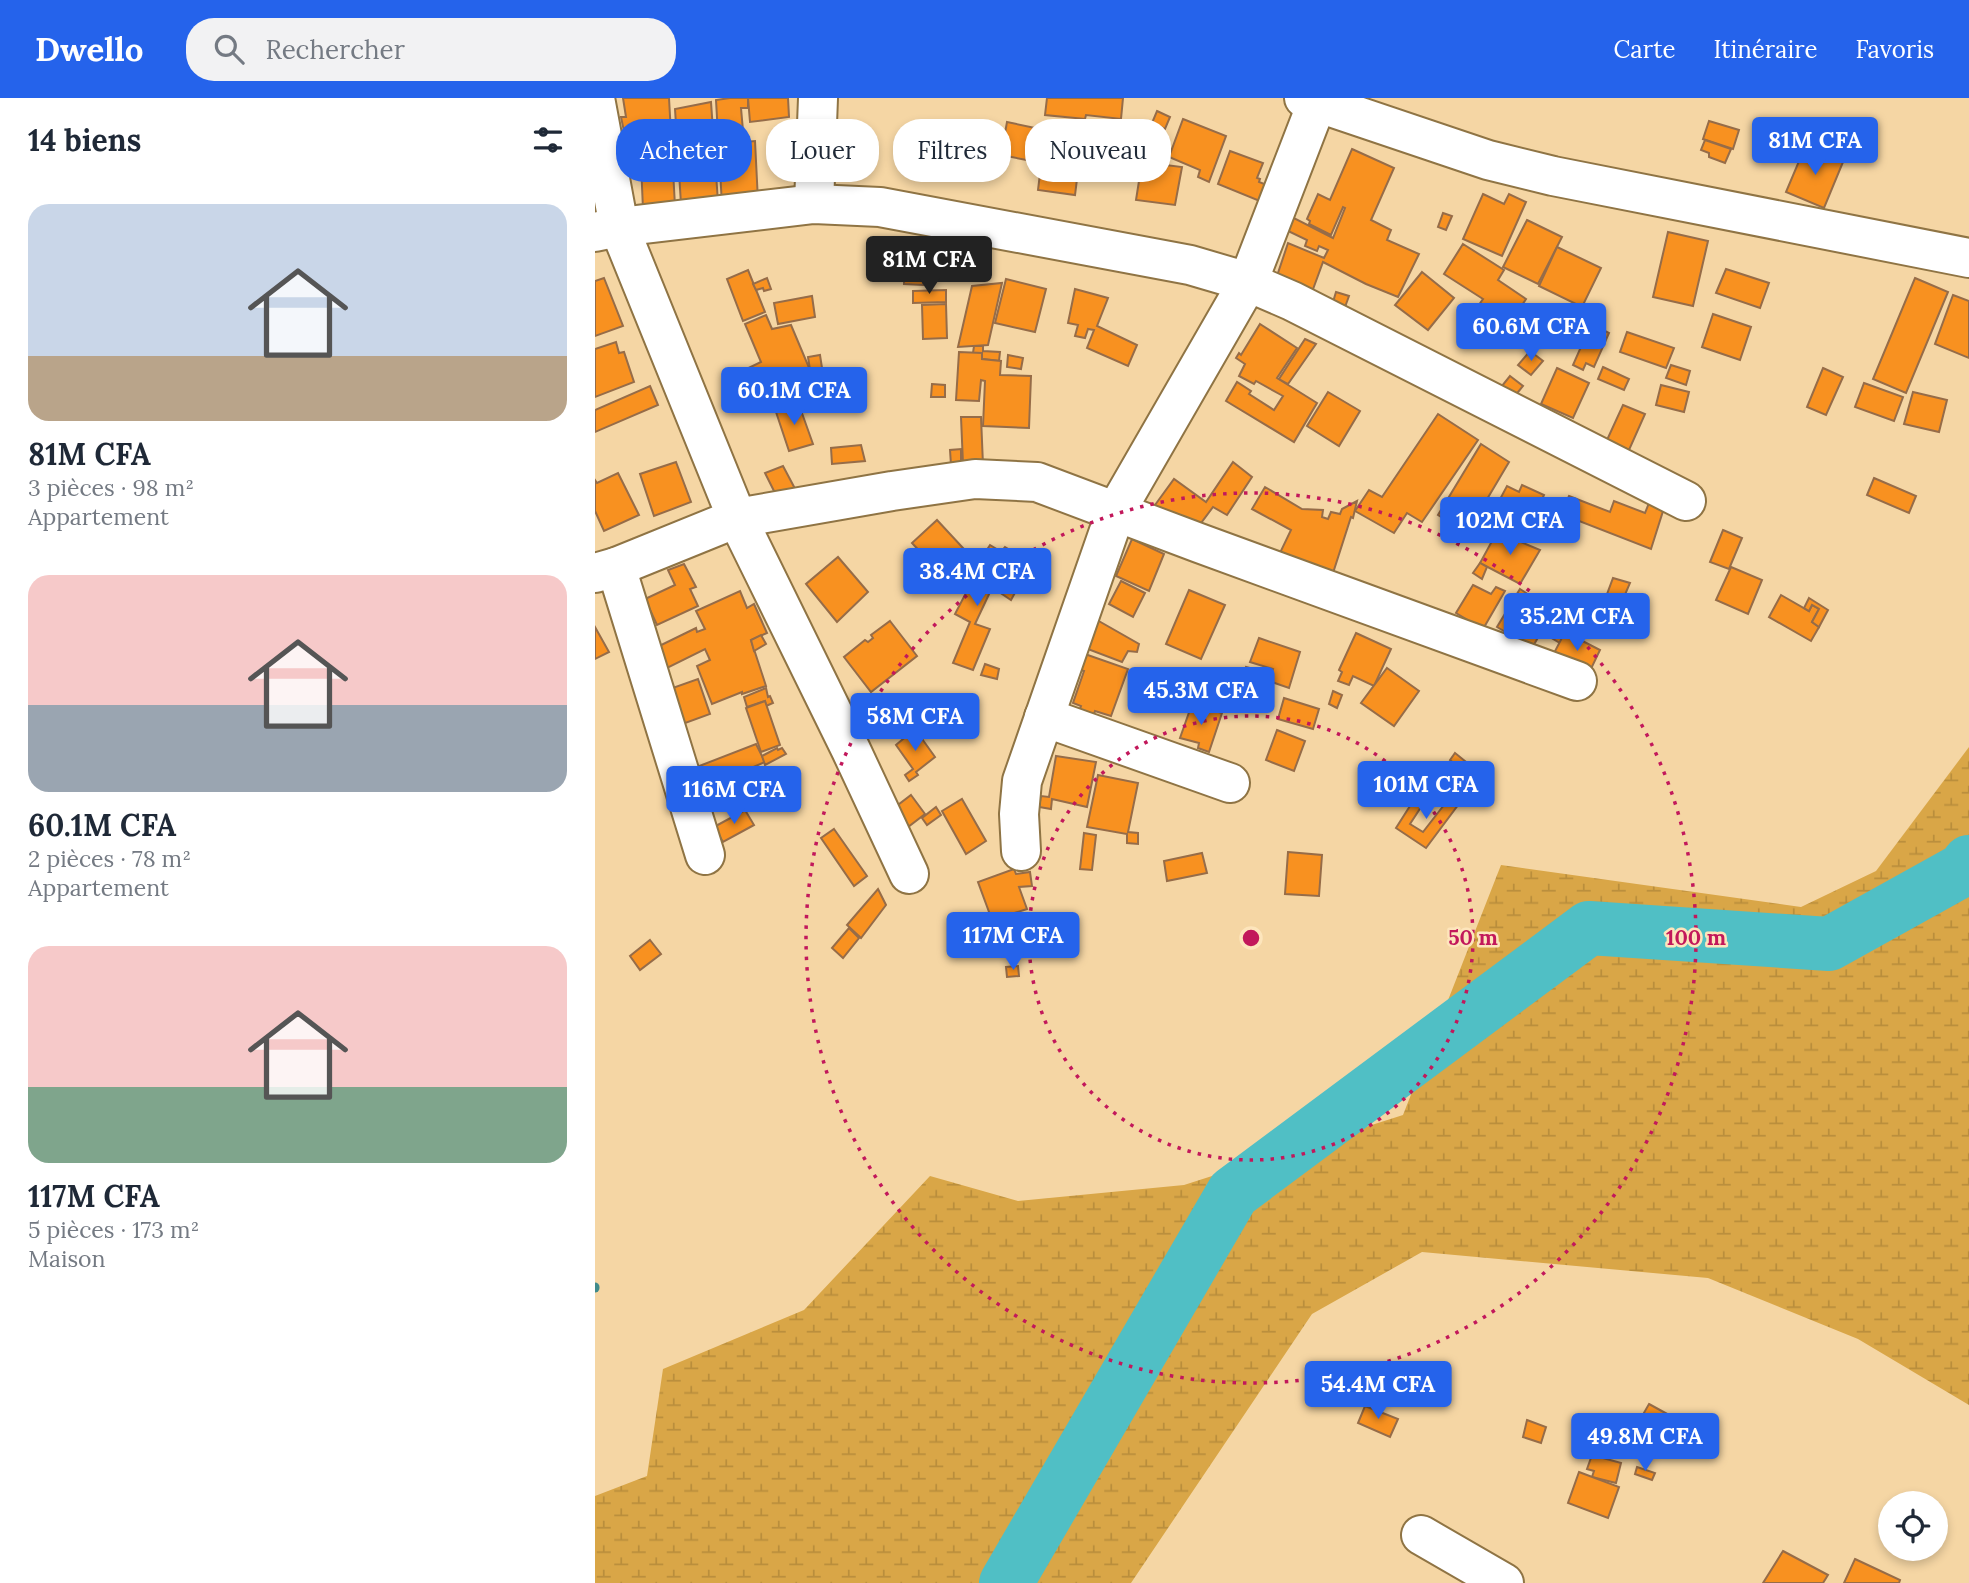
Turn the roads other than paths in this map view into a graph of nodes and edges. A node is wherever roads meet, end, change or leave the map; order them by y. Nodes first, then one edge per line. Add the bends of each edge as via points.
1 (818, 98) edge
2 (595, 99) edge
3 (1311, 100) edge
4 (814, 204) junction
5 (607, 229) edge
6 (1969, 258) edge
7 (1248, 282) junction
8 (1686, 501) dead end
9 (1116, 510) junction
10 (737, 518) junction
11 (605, 570) edge
12 (1577, 681) dead end
13 (1044, 717) junction
14 (1230, 783) dead end
15 (1021, 851) dead end
16 (705, 855) dead end
17 (909, 874) dead end
18 (1422, 1535) dead end
19 (1504, 1583) edge

1 - 4 street
2 - 5 street
3 - 6 street via 1488,160 1553,176
3 - 7 street
4 - 5 street
4 - 7 street via 880,207 1190,265
5 - 10 street
7 - 8 street
7 - 9 street
9 - 10 street via 1037,482 975,480
9 - 12 street
9 - 13 street
10 - 11 street
10 - 17 street
11 - 16 street
13 - 14 street
13 - 15 street via 1022,781
18 - 19 street

